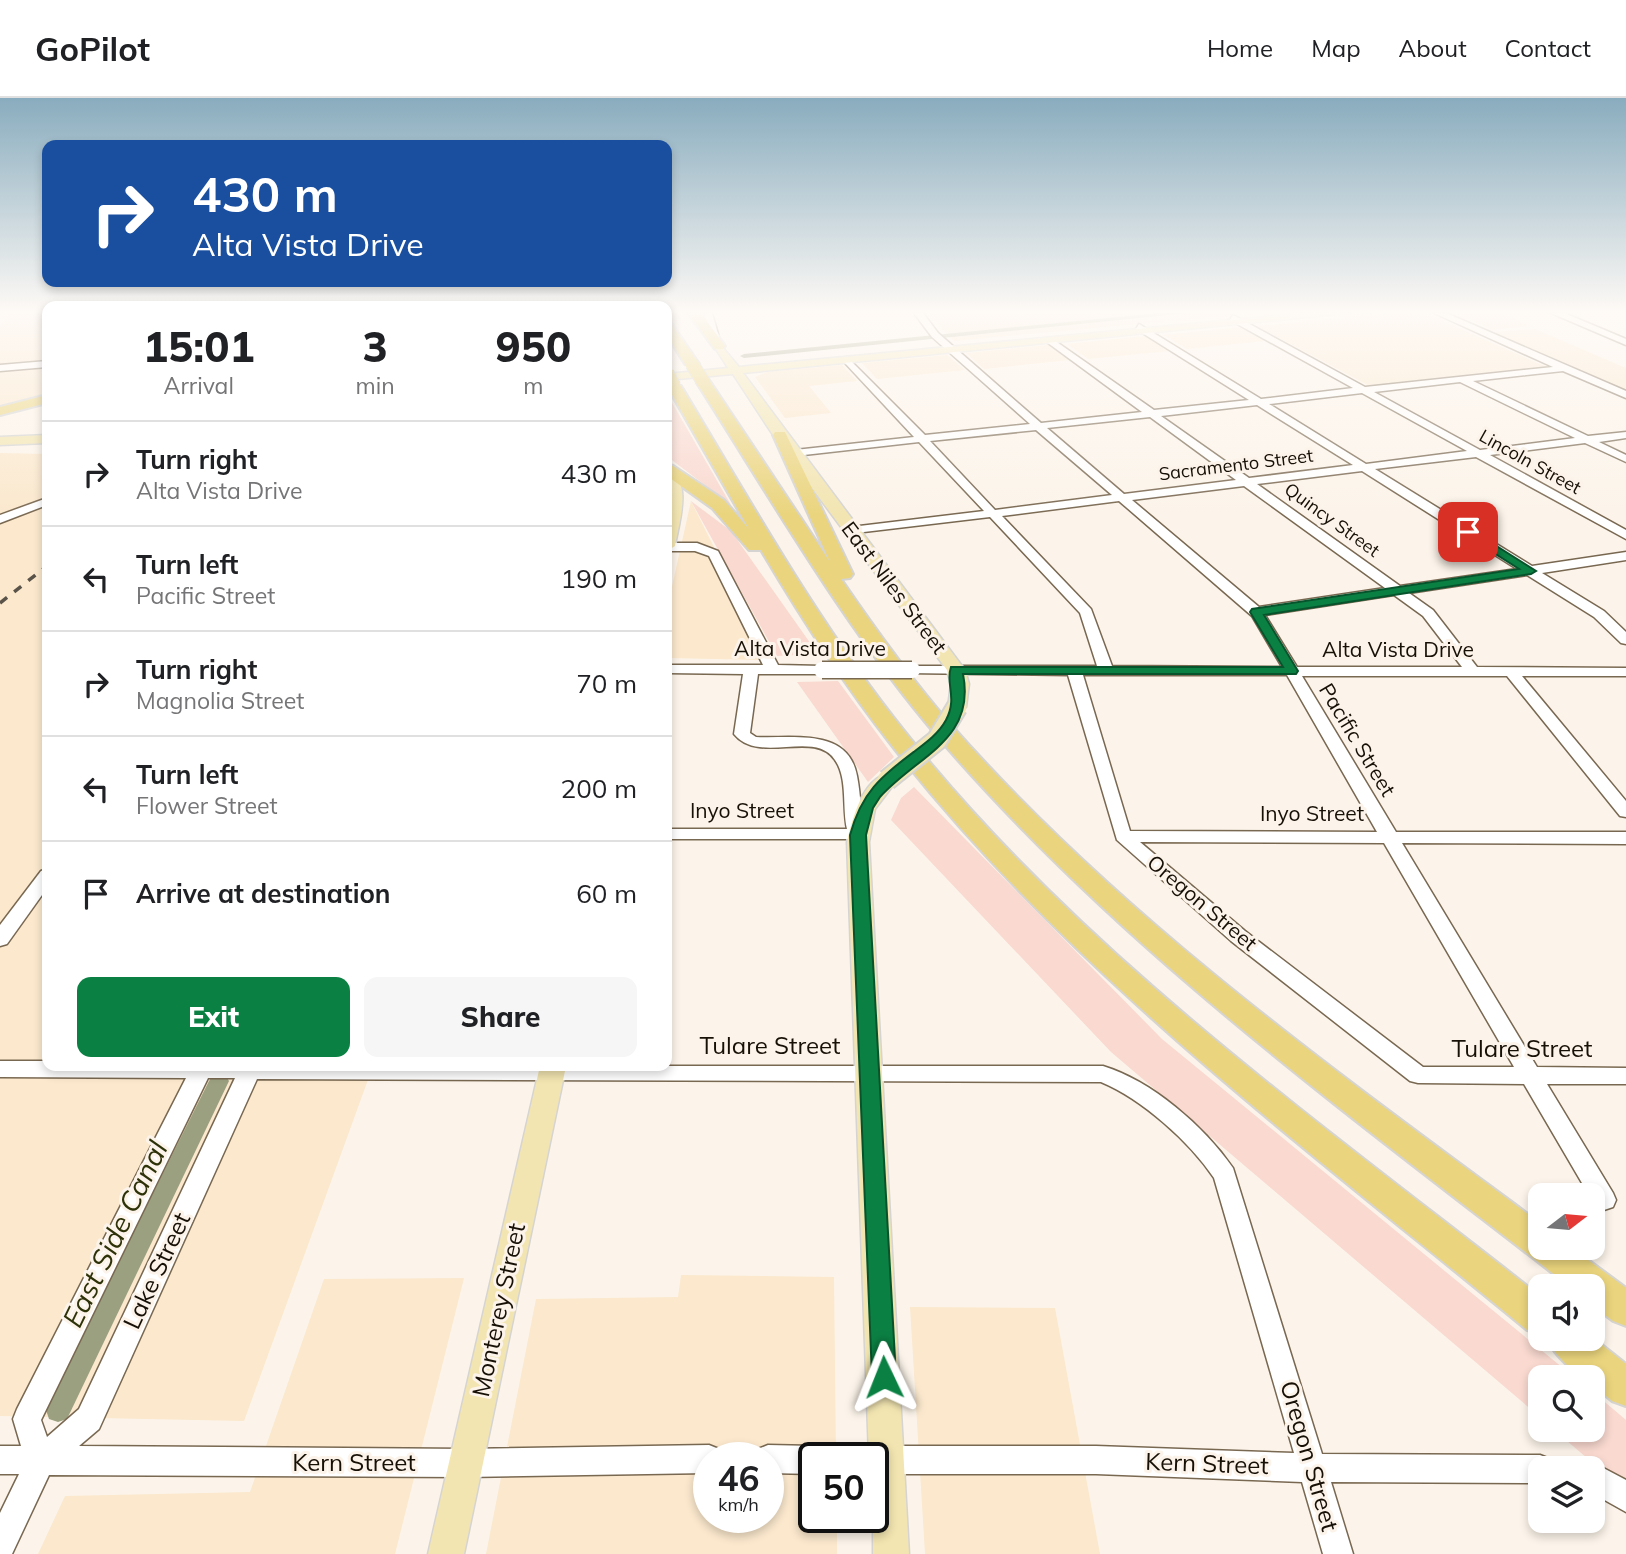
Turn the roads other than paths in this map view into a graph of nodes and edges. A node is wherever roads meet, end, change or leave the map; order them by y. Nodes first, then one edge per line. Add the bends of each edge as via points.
1 (703, 381) edge
2 (720, 381) edge
3 (743, 381) edge
4 (866, 381) edge
5 (987, 381) edge
6 (1106, 381) edge
7 (1227, 381) edge
8 (1346, 381) edge
9 (1443, 381) edge
10 (1465, 381) edge
11 (1594, 381) edge
12 (672, 385) edge
13 (1362, 390) junction
14 (751, 392) junction
15 (1626, 395) edge
16 (42, 400) edge
17 (1259, 401) junction
18 (42, 407) edge
19 (0, 411) edge
20 (1151, 413) junction
21 (0, 417) edge
22 (1038, 426) junction
23 (42, 433) edge
24 (0, 434) edge
25 (780, 435) junction
26 (1626, 435) edge
27 (42, 439) edge
28 (921, 439) junction
29 (1585, 439) junction
30 (0, 441) edge
31 (0, 450) edge
32 (42, 451) edge
33 (795, 453) junction
34 (1477, 453) junction
35 (1626, 459) edge
36 (1364, 467) junction
37 (672, 472) edge
38 (1246, 482) junction
39 (672, 485) edge
40 (1122, 497) junction
41 (42, 503) edge
42 (992, 513) junction
43 (0, 519) edge
44 (672, 521) edge
45 (851, 531) junction
46 (1626, 534) edge
47 (672, 546) edge
48 (1626, 556) edge
49 (1531, 571) junction
50 (1397, 591) junction
51 (807, 608) junction
52 (1256, 612) junction
53 (860, 620) junction
54 (1626, 640) edge
55 (672, 669) edge
56 (751, 670) junction
57 (773, 670) junction
58 (956, 670) junction
59 (1074, 670) junction
60 (1106, 671) junction
61 (1292, 671) junction
62 (1473, 672) junction
63 (1511, 672) junction
64 (1626, 672) edge
65 (1626, 812) edge
66 (672, 834) edge
67 (858, 835) junction
68 (1123, 836) junction
69 (1390, 837) junction
70 (1626, 838) edge
71 (42, 882) edge
72 (0, 939) edge
73 (0, 1069) edge
74 (42, 1069) edge
75 (201, 1071) edge
76 (250, 1071) edge
77 (552, 1071) edge
78 (672, 1071) edge
79 (871, 1073) junction
80 (1418, 1075) joint
81 (1533, 1076) junction
82 (1626, 1076) edge
83 (1119, 1078) joint
84 (1595, 1183) edge
85 (1528, 1234) edge
86 (1562, 1260) edge
87 (1528, 1308) edge
88 (1626, 1309) edge
89 (1581, 1351) edge
90 (1626, 1388) edge
91 (880, 1442) edge
92 (693, 1459) edge
93 (0, 1460) edge
94 (889, 1460) edge
95 (40, 1461) junction
96 (466, 1463) junction
97 (1313, 1468) junction
98 (1528, 1469) edge
99 (1605, 1484) edge
100 (1626, 1497) edge
101 (889, 1533) edge
102 (0, 1546) edge
103 (446, 1554) edge
104 (891, 1554) edge
105 (1338, 1554) edge

1 - 53 highway, bridge
2 - 14 main road
3 - 14 main road, East Niles Street
4 - 28 street
5 - 22 street, Pacific Street
6 - 20 street, Quincy Street
7 - 17 street
8 - 13 street, Lincoln Street
9 - 13 street
10 - 29 street
11 - 15 street
12 - 51 highway
13 - 17 street
13 - 34 street, Lincoln Street
14 - 25 main road, East Niles Street
16 - 19 highway
17 - 20 street
17 - 36 street
18 - 21 highway
20 - 22 street
20 - 38 street, Quincy Street
22 - 28 street
22 - 40 street, Pacific Street
23 - 24 main road
25 - 33 main road, East Niles Street
25 - 53 highway via 860,609
26 - 29 street, Sacramento Street
27 - 30 main road
28 - 33 street
28 - 42 street
29 - 34 street, Sacramento Street
29 - 35 street
31 - 32 main road
33 - 45 main road, East Niles Street
34 - 36 street, Sacramento Street
34 - 46 street, Lincoln Street
36 - 38 street, Sacramento Street
36 - 49 street
37 - 51 highway via 737,522
38 - 40 street, Sacramento Street
38 - 50 street, Quincy Street
39 - 44 main road via 677,496
40 - 42 street, Sacramento Street
40 - 52 street, Pacific Street
41 - 43 street
42 - 45 street, Sacramento Street
42 - 60 street via 1086,612
45 - 58 main road, East Niles Street
47 - 57 street via 704,549 716,558
48 - 49 street
49 - 50 street
49 - 54 street via 1600,614
50 - 52 street
50 - 62 street, Quincy Street via 1428,613
51 - 87 highway via 898,739 1074,928 1275,1103
52 - 61 street, Pacific Street
53 - 85 highway via 927,710 981,772 1172,955 1360,1107
55 - 56 street, Alta Vista Drive
56 - 57 street, Alta Vista Drive
56 - 67 street via 742,734 752,742 821,743 838,752 849,773 850,807
57 - 58 street, Alta Vista Drive, bridge
58 - 59 street, Alta Vista Drive
58 - 67 main road, East Niles Street, bridge via 960,684 953,720 939,739 887,780 865,808
59 - 60 street, Alta Vista Drive
59 - 68 street
60 - 61 street, Alta Vista Drive
61 - 62 street, Alta Vista Drive
61 - 69 street, Pacific Street
62 - 63 street, Alta Vista Drive
63 - 64 street, Alta Vista Drive
63 - 65 street
66 - 67 street, Inyo Street
67 - 79 main road, East Niles Street
68 - 69 street, Inyo Street
68 - 80 street, Oregon Street via 1238,936
69 - 70 street, Inyo Street
69 - 81 street, Pacific Street
71 - 72 street
73 - 74 street, Tulare Street
75 - 95 street via 27,1419
76 - 95 street, Lake Street via 89,1419
77 - 96 main road, Monterey Street
78 - 79 street, Tulare Street
79 - 83 street, Tulare Street via 1103,1074
79 - 91 main road, East Niles Street
80 - 81 street, Tulare Street
81 - 82 street, Tulare Street
81 - 84 street, Pacific Street
83 - 97 street, Oregon Street via 1208,1150 1222,1168
86 - 88 highway
89 - 90 highway
92 - 96 street, Kern Street
93 - 95 street, Kern Street
94 - 97 street, Kern Street via 1096,1460
95 - 96 street, Kern Street
95 - 102 street, Lake Street
96 - 103 main road, Monterey Street
97 - 98 street, Kern Street
97 - 105 street, Oregon Street
99 - 100 street
101 - 104 main road, East Niles Street

